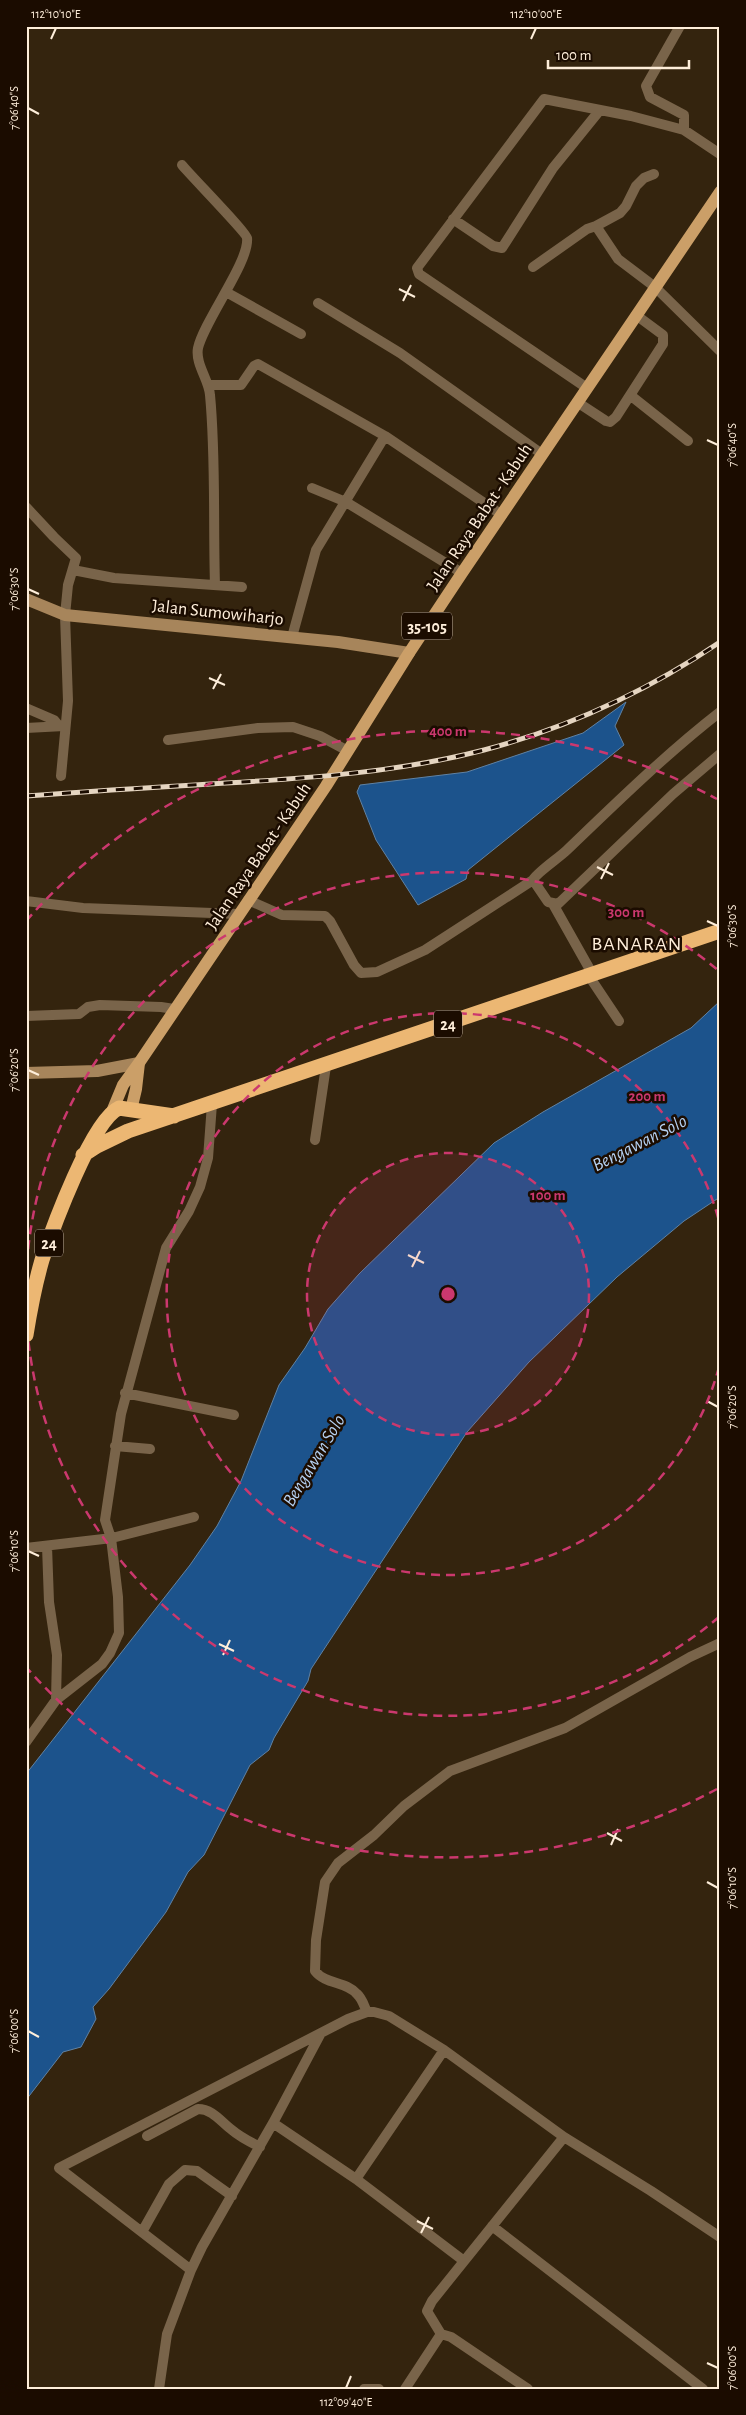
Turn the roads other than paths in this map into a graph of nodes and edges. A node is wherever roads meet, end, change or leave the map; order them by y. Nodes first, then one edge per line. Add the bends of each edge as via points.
1 (680, 26) edge
2 (600, 110) junction
3 (684, 130) junction
4 (720, 154) edge
5 (182, 165) dead end
6 (654, 174) dead end
7 (720, 192) edge
8 (453, 219) junction
9 (596, 226) junction
10 (533, 267) dead end
11 (655, 286) junction
12 (226, 292) junction
13 (318, 303) dead end
14 (636, 315) junction
15 (301, 334) dead end
16 (720, 351) edge
17 (209, 385) junction
18 (588, 388) junction
19 (630, 395) junction
20 (578, 402) junction
21 (385, 436) junction
22 (688, 441) dead end
23 (542, 454) junction
24 (312, 488) dead end
25 (346, 502) junction
26 (26, 507) edge
27 (502, 515) junction
28 (73, 570) junction
29 (462, 573) junction
30 (215, 584) junction
31 (242, 587) dead end
32 (26, 599) edge
33 (65, 615) junction
34 (292, 637) junction
35 (409, 653) junction
36 (26, 708) edge
37 (720, 712) edge
38 (62, 726) junction
39 (26, 728) edge
40 (168, 740) dead end
41 (348, 751) junction
42 (720, 754) edge
43 (61, 776) dead end
44 (534, 880) junction
45 (248, 900) junction
46 (26, 901) edge
47 (553, 904) junction
48 (238, 914) junction
49 (720, 931) edge
50 (591, 975) junction
51 (174, 1009) junction
52 (26, 1016) edge
53 (619, 1021) dead end
54 (139, 1063) junction
55 (326, 1066) junction
56 (26, 1073) edge
57 (212, 1104) junction
58 (131, 1110) junction
59 (111, 1114) junction
60 (176, 1116) junction
61 (128, 1131) junction
62 (315, 1140) dead end
63 (84, 1155) junction
64 (26, 1335) edge
65 (125, 1393) junction
66 (234, 1416) dead end
67 (115, 1446) junction
68 (150, 1449) dead end
69 (194, 1518) dead end
70 (111, 1538) junction
71 (47, 1546) junction
72 (26, 1548) edge
73 (720, 1643) edge
74 (56, 1700) junction
75 (26, 1742) edge
76 (367, 2012) junction
77 (321, 2032) junction
78 (444, 2050) junction
79 (274, 2124) junction
80 (148, 2136) dead end
81 (564, 2137) junction
82 (260, 2147) junction
83 (356, 2179) junction
84 (232, 2196) junction
85 (492, 2226) junction
86 (142, 2232) junction
87 (720, 2237) edge
88 (464, 2261) junction
89 (191, 2270) junction
90 (441, 2334) junction
91 (160, 2389) edge
92 (364, 2389) edge
93 (380, 2389) edge
94 (405, 2389) edge
95 (528, 2389) edge
96 (703, 2389) edge

1 - 3 street via 646,86 650,97 684,115
2 - 3 street
2 - 8 street via 544,99
2 - 8 street via 553,168 502,248 493,246
3 - 4 street
5 - 12 street via 246,234 245,248
6 - 9 street via 636,186 620,213
7 - 11 main road, Jalan Raya Babat - Kabuh / 35-105
8 - 18 street via 418,268 420,274
9 - 10 street
9 - 11 street via 618,259
11 - 14 main road, Jalan Raya Babat - Kabuh / 35-105
11 - 16 street
12 - 15 street
12 - 17 street via 198,348 199,361
13 - 23 street via 400,353
14 - 18 main road, Jalan Raya Babat - Kabuh / 35-105
14 - 19 street via 664,338
17 - 21 street via 241,385 258,364
17 - 30 street
18 - 20 main road, Jalan Raya Babat - Kabuh / 35-105
19 - 20 street via 610,422
19 - 22 street
20 - 23 main road, Jalan Raya Babat - Kabuh / 35-105
21 - 25 street
21 - 27 street
23 - 27 main road, Jalan Raya Babat - Kabuh / 35-105
24 - 25 street
25 - 29 street
25 - 34 street via 316,550
26 - 28 street via 76,555
27 - 29 main road, Jalan Raya Babat - Kabuh / 35-105
28 - 30 street via 114,578
28 - 33 street
29 - 35 main road, Jalan Raya Babat - Kabuh / 35-105
30 - 31 street
32 - 33 street, Jalan Sumowiharjo
33 - 34 street, Jalan Sumowiharjo
33 - 38 street via 68,702
34 - 35 street, Jalan Sumowiharjo
35 - 41 main road, Jalan Raya Babat - Kabuh / 35-105
36 - 38 street
37 - 44 street via 639,781
38 - 39 street
38 - 43 street
40 - 41 street via 258,728 293,727 320,736
41 - 45 main road, Jalan Raya Babat - Kabuh / 35-105
42 - 47 street via 673,794 560,902
44 - 45 street via 425,950 377,972 361,973 324,916 282,915
44 - 47 street via 545,898
45 - 48 main road, Jalan Raya Babat - Kabuh / 35-105
46 - 48 street via 82,908
47 - 50 street
48 - 51 main road, Jalan Raya Babat - Kabuh / 35-105
49 - 50 highway, 24
50 - 53 street
50 - 55 highway, 24
51 - 52 street via 100,1005 88,1007 79,1014
51 - 54 main road, Jalan Raya Babat - Kabuh / 35-105
54 - 56 street via 97,1071
54 - 58 main road, 35-105
54 - 59 main road, 35-105 via 123,1085
55 - 57 highway, 24
55 - 62 street
57 - 60 highway, 24
57 - 65 street via 208,1158 200,1187 166,1248
58 - 59 highway, 24 via 119,1108
58 - 60 highway, 24
58 - 61 highway via 135,1122
59 - 61 highway via 110,1122 114,1129
59 - 63 highway, 24
60 - 61 highway, 24
61 - 63 highway, 24
63 - 64 highway, 24 via 42,1259
65 - 66 street
65 - 67 street
67 - 68 street
67 - 70 street via 105,1520
69 - 70 street
70 - 71 street
70 - 74 street via 119,1633 102,1664
71 - 72 street
71 - 74 street via 49,1602 57,1655
73 - 76 street via 565,1728 450,1770 338,1863 324,1882 315,1971 327,1981 358,1994
74 - 75 street
76 - 77 street
76 - 78 street via 388,2016
77 - 79 street
77 - 86 street via 59,2168
78 - 81 street
78 - 83 street
79 - 82 street
79 - 83 street
80 - 82 street via 203,2109
81 - 85 street
81 - 87 street
82 - 84 street
83 - 88 street
84 - 86 street via 197,2171 185,2170 169,2184
84 - 89 street
85 - 88 street
85 - 96 street
86 - 89 street
88 - 90 street via 427,2311
89 - 91 street via 167,2334
90 - 94 street
90 - 95 street via 451,2337
92 - 93 street

